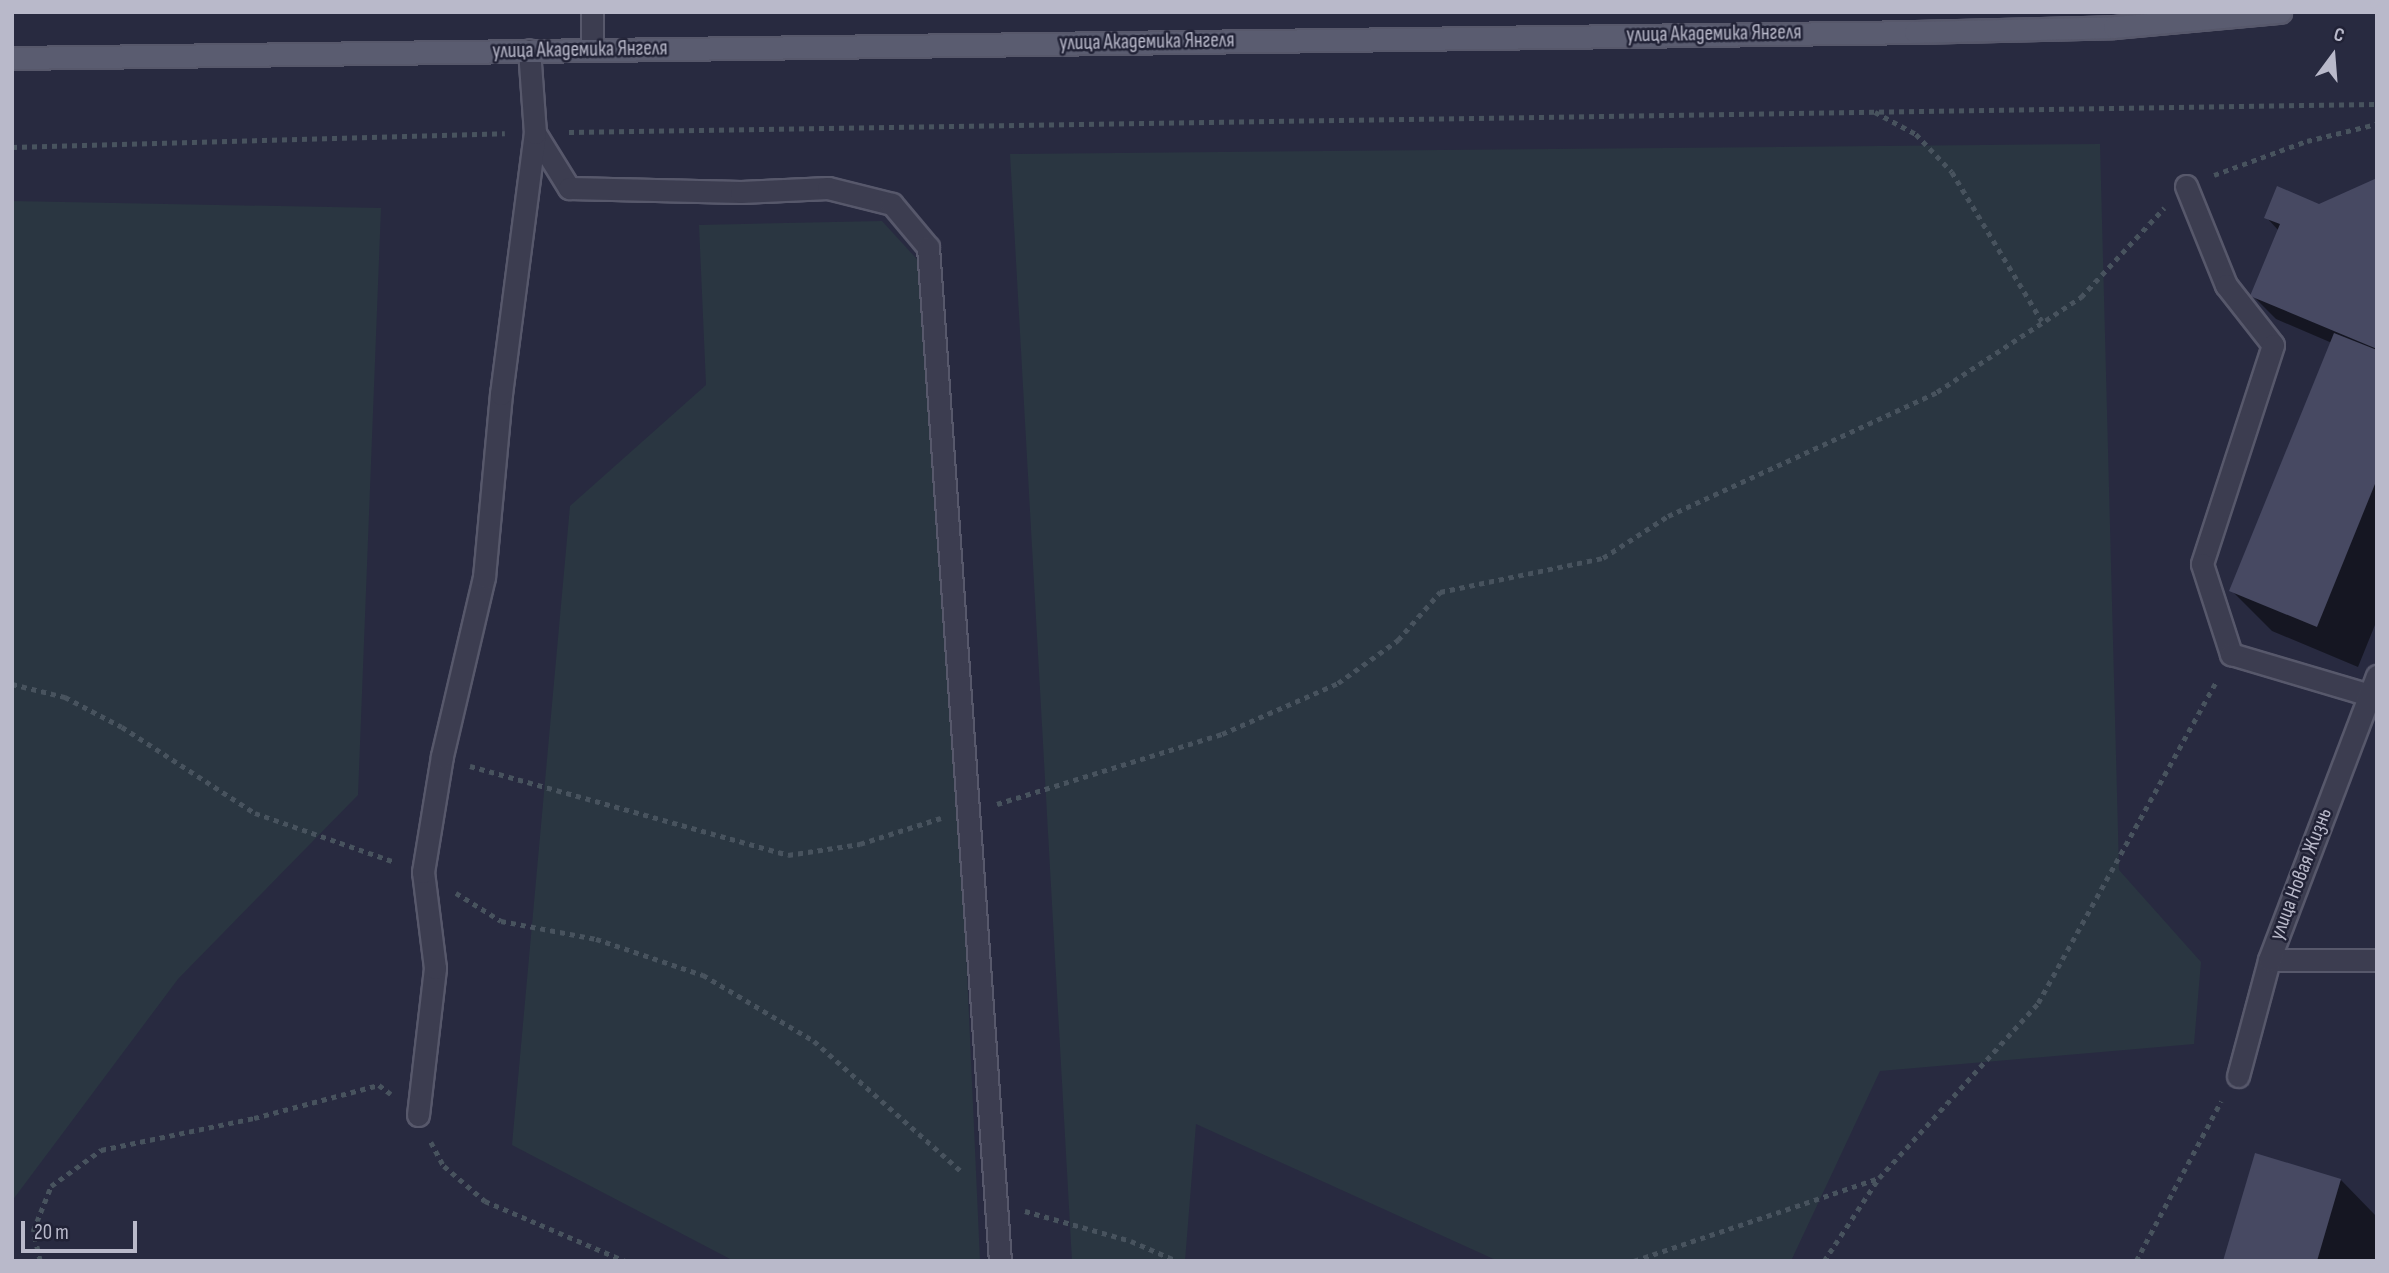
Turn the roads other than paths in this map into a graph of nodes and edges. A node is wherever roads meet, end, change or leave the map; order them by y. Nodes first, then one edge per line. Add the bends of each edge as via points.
1 (592, 12) edge
2 (2280, 12) edge
3 (592, 49) junction
4 (529, 50) junction
5 (12, 58) edge
6 (535, 133) junction
7 (2186, 186) road end
8 (2373, 686) edge
9 (2269, 960) junction
10 (2377, 960) edge
11 (2238, 1076) road end
12 (418, 1115) road end
13 (1000, 1261) edge

1 - 3 street
2 - 3 main road, улица Академика Янгеля via 2114,27
3 - 4 main road, улица Академика Янгеля
4 - 5 main road, улица Академика Янгеля
4 - 6 street
6 - 12 street via 501,394 484,577 442,756 423,872 435,968
6 - 13 street via 569,188 741,192 828,188 892,204 928,247
7 - 8 street via 2226,285 2273,345 2202,564 2231,654
8 - 9 street, улица Новая Жизнь
9 - 10 street
9 - 11 street, улица Новая Жизнь

